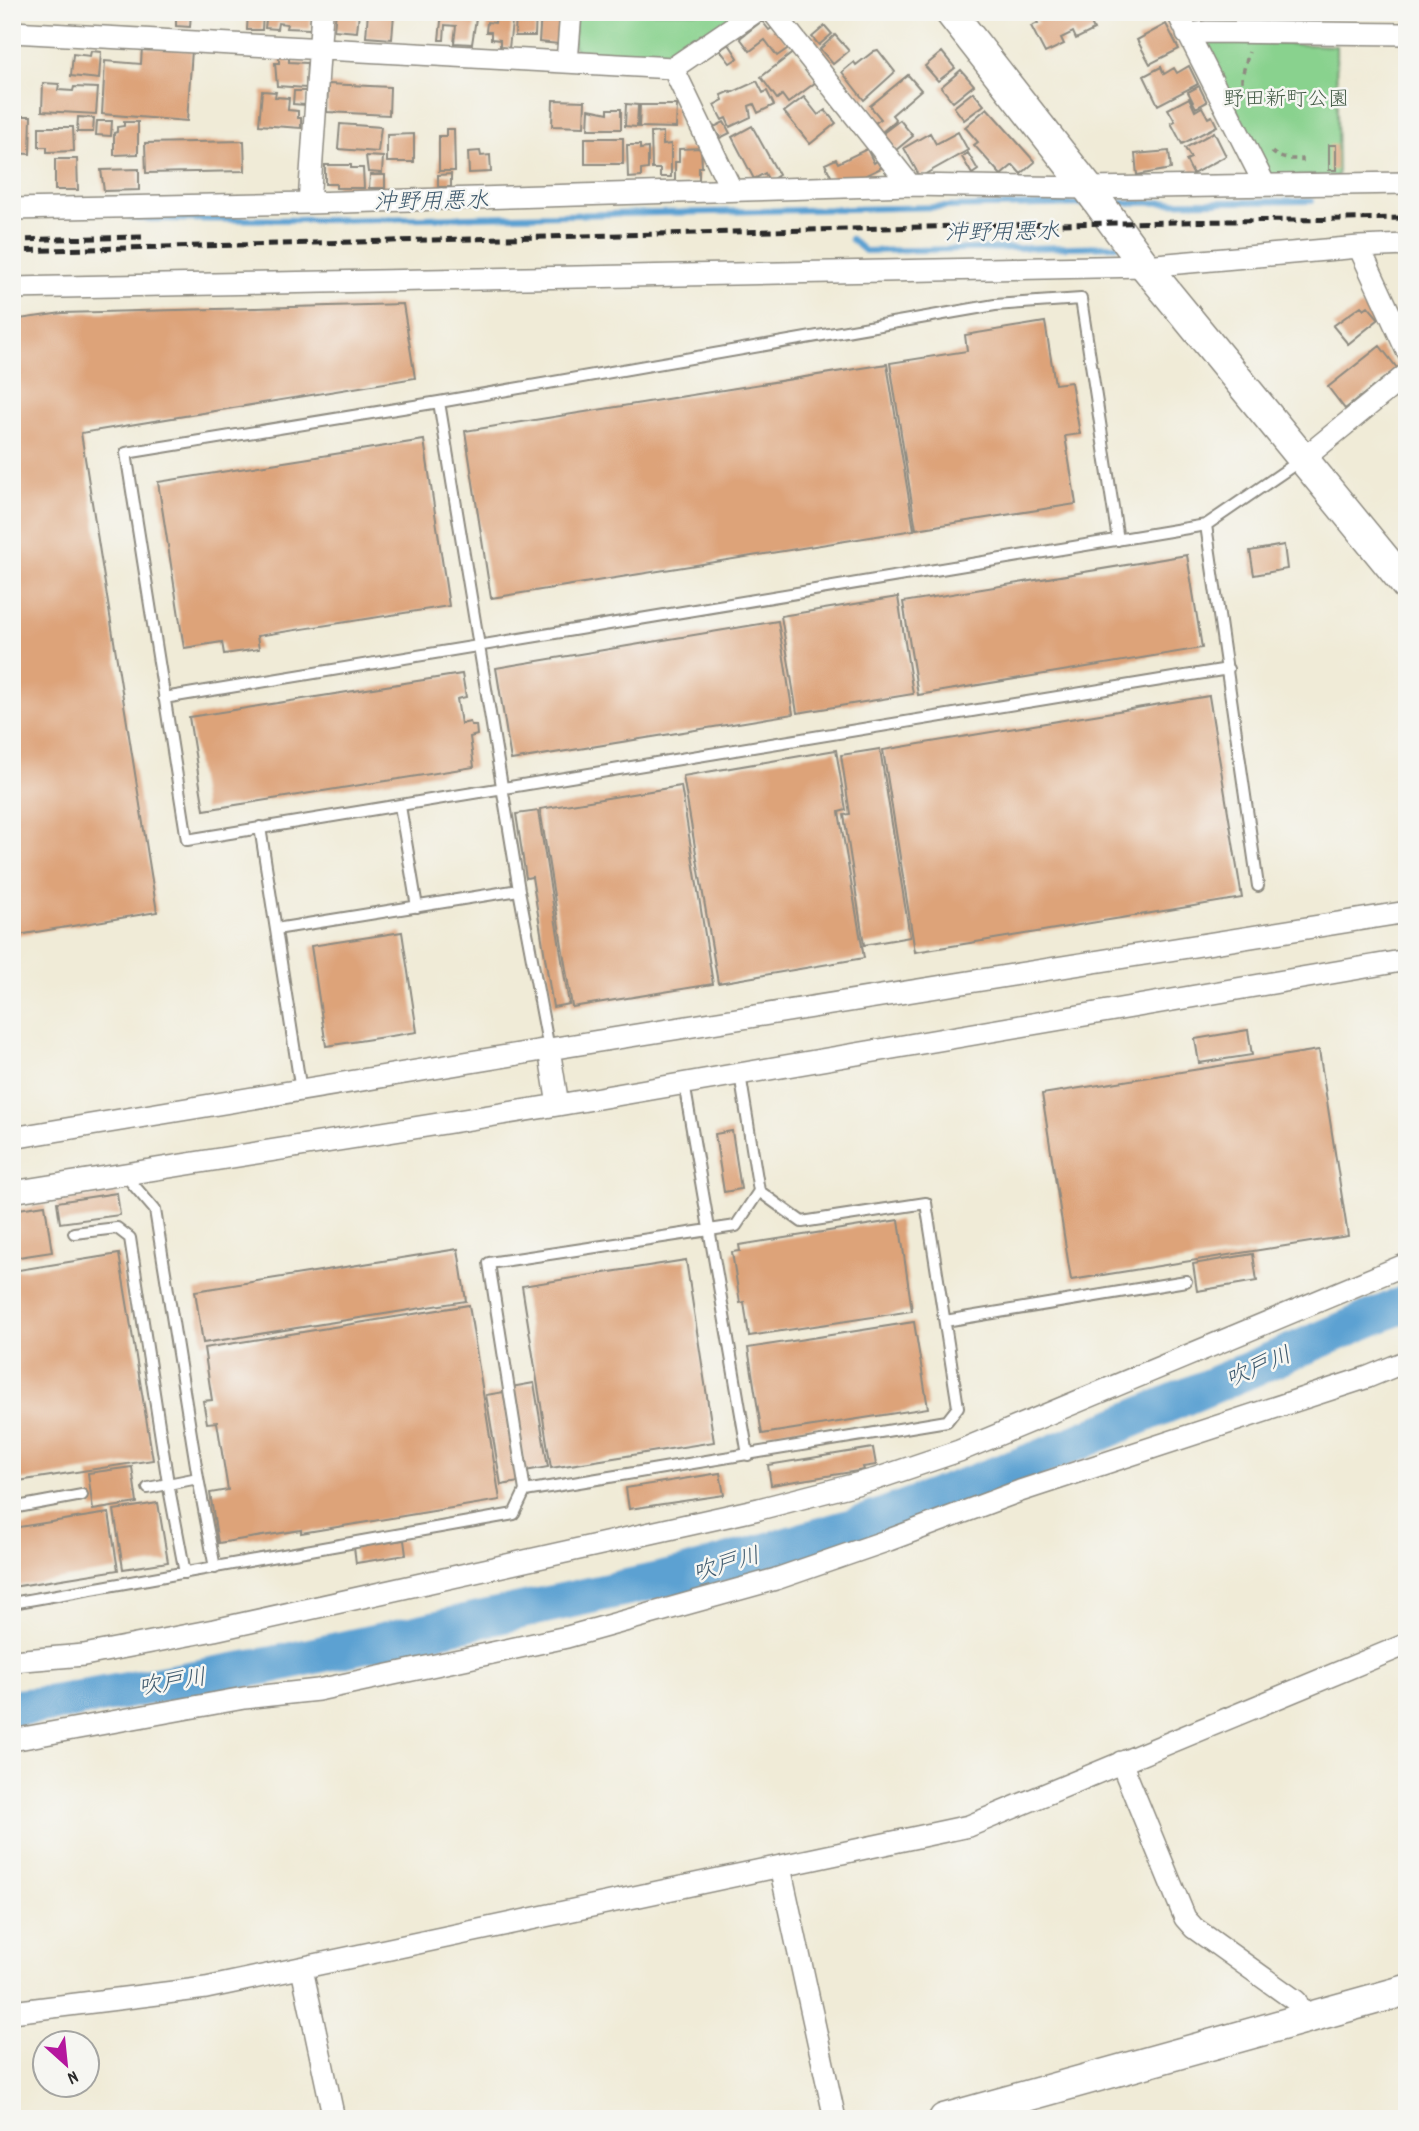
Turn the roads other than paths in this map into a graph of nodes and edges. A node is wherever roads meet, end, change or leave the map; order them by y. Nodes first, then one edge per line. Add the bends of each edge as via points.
1 (322, 12) edge
2 (571, 12) edge
3 (755, 12) edge
4 (773, 12) edge
5 (950, 12) edge
6 (1177, 12) edge
7 (12, 32) edge
8 (1187, 34) junction
9 (1407, 34) edge
10 (320, 48) junction
11 (567, 62) junction
12 (673, 68) junction
13 (1407, 183) edge
14 (1265, 185) junction
15 (910, 186) junction
16 (1088, 188) junction
17 (731, 189) junction
18 (309, 203) junction
19 (12, 209) edge
20 (1407, 245) edge
21 (1359, 247) junction
22 (1145, 266) junction
23 (12, 288) edge
24 (1407, 351) edge
25 (1407, 374) edge
26 (439, 402) junction
27 (1303, 459) junction
28 (1206, 525) junction
29 (1118, 540) junction
30 (1407, 586) edge
31 (479, 646) junction
32 (1228, 669) junction
33 (164, 698) junction
34 (503, 790) junction
35 (400, 806) junction
36 (260, 827) junction
37 (1258, 886) dead end
38 (519, 890) junction
39 (416, 907) junction
40 (1407, 912) edge
41 (276, 929) junction
42 (1407, 960) edge
43 (549, 1049) junction
44 (740, 1074) junction
45 (684, 1083) junction
46 (300, 1091) junction
47 (558, 1105) junction
48 (12, 1138) edge
49 (125, 1175) junction
50 (759, 1191) junction
51 (12, 1192) edge
52 (708, 1231) junction
53 (74, 1233) dead end
54 (1407, 1264) edge
55 (1186, 1281) dead end
56 (945, 1321) junction
57 (1407, 1361) edge
58 (748, 1455) junction
59 (198, 1478) junction
60 (168, 1483) junction
61 (148, 1489) dead end
62 (525, 1492) junction
63 (82, 1495) dead end
64 (12, 1507) edge
65 (215, 1568) junction
66 (185, 1573) junction
67 (12, 1603) edge
68 (1407, 1644) edge
69 (12, 1661) edge
70 (12, 1740) edge
71 (1121, 1762) junction
72 (780, 1867) junction
73 (302, 1969) junction
74 (1407, 1990) edge
75 (12, 2012) edge
76 (1303, 2019) junction
77 (334, 2119) edge
78 (835, 2119) edge
79 (944, 2119) edge

1 - 10 street
2 - 11 street
3 - 12 street
4 - 15 street
5 - 16 street
6 - 8 street
7 - 10 street
8 - 9 street
8 - 14 street
10 - 11 street
10 - 18 street
11 - 12 street
12 - 17 street
13 - 14 street
14 - 16 street
15 - 16 street
15 - 17 street
16 - 22 street
17 - 18 street
18 - 19 street
20 - 21 street
21 - 22 street
21 - 24 street
22 - 23 street
22 - 27 street
25 - 27 street
26 - 29 lane via 995,306 1081,299
26 - 31 lane
26 - 33 lane via 126,453
27 - 28 lane
27 - 30 street
28 - 29 lane
28 - 32 lane
29 - 31 lane
31 - 33 lane
31 - 34 lane
32 - 34 lane
32 - 37 lane
33 - 36 lane via 187,840
34 - 35 lane
34 - 38 lane
35 - 36 lane
35 - 39 lane
36 - 41 lane
38 - 39 lane
38 - 43 lane
39 - 41 lane
40 - 43 street
41 - 46 lane
42 - 44 street
43 - 46 street
43 - 47 street
44 - 45 street
44 - 50 lane
45 - 47 street
45 - 52 lane
46 - 48 street
47 - 49 street
49 - 51 street
49 - 59 lane via 155,1210
50 - 52 lane via 736,1226
50 - 56 lane via 802,1222 926,1203
52 - 58 lane
52 - 62 lane via 489,1264
53 - 60 lane via 117,1228 130,1238
54 - 69 street via 959,1451 876,1479 214,1630 84,1655
55 - 56 lane
56 - 58 lane via 958,1407 947,1421
57 - 70 street via 776,1579 567,1637 318,1690 244,1698
58 - 62 lane
59 - 60 lane
59 - 65 lane
60 - 61 lane
60 - 66 lane
62 - 65 lane via 514,1514
63 - 64 lane
65 - 66 lane
66 - 67 lane
68 - 71 street
71 - 72 street via 969,1826
71 - 76 street via 1185,1918 1296,2001
72 - 73 street
72 - 78 street
73 - 75 street via 206,1988
73 - 77 street
74 - 76 street
76 - 79 street

